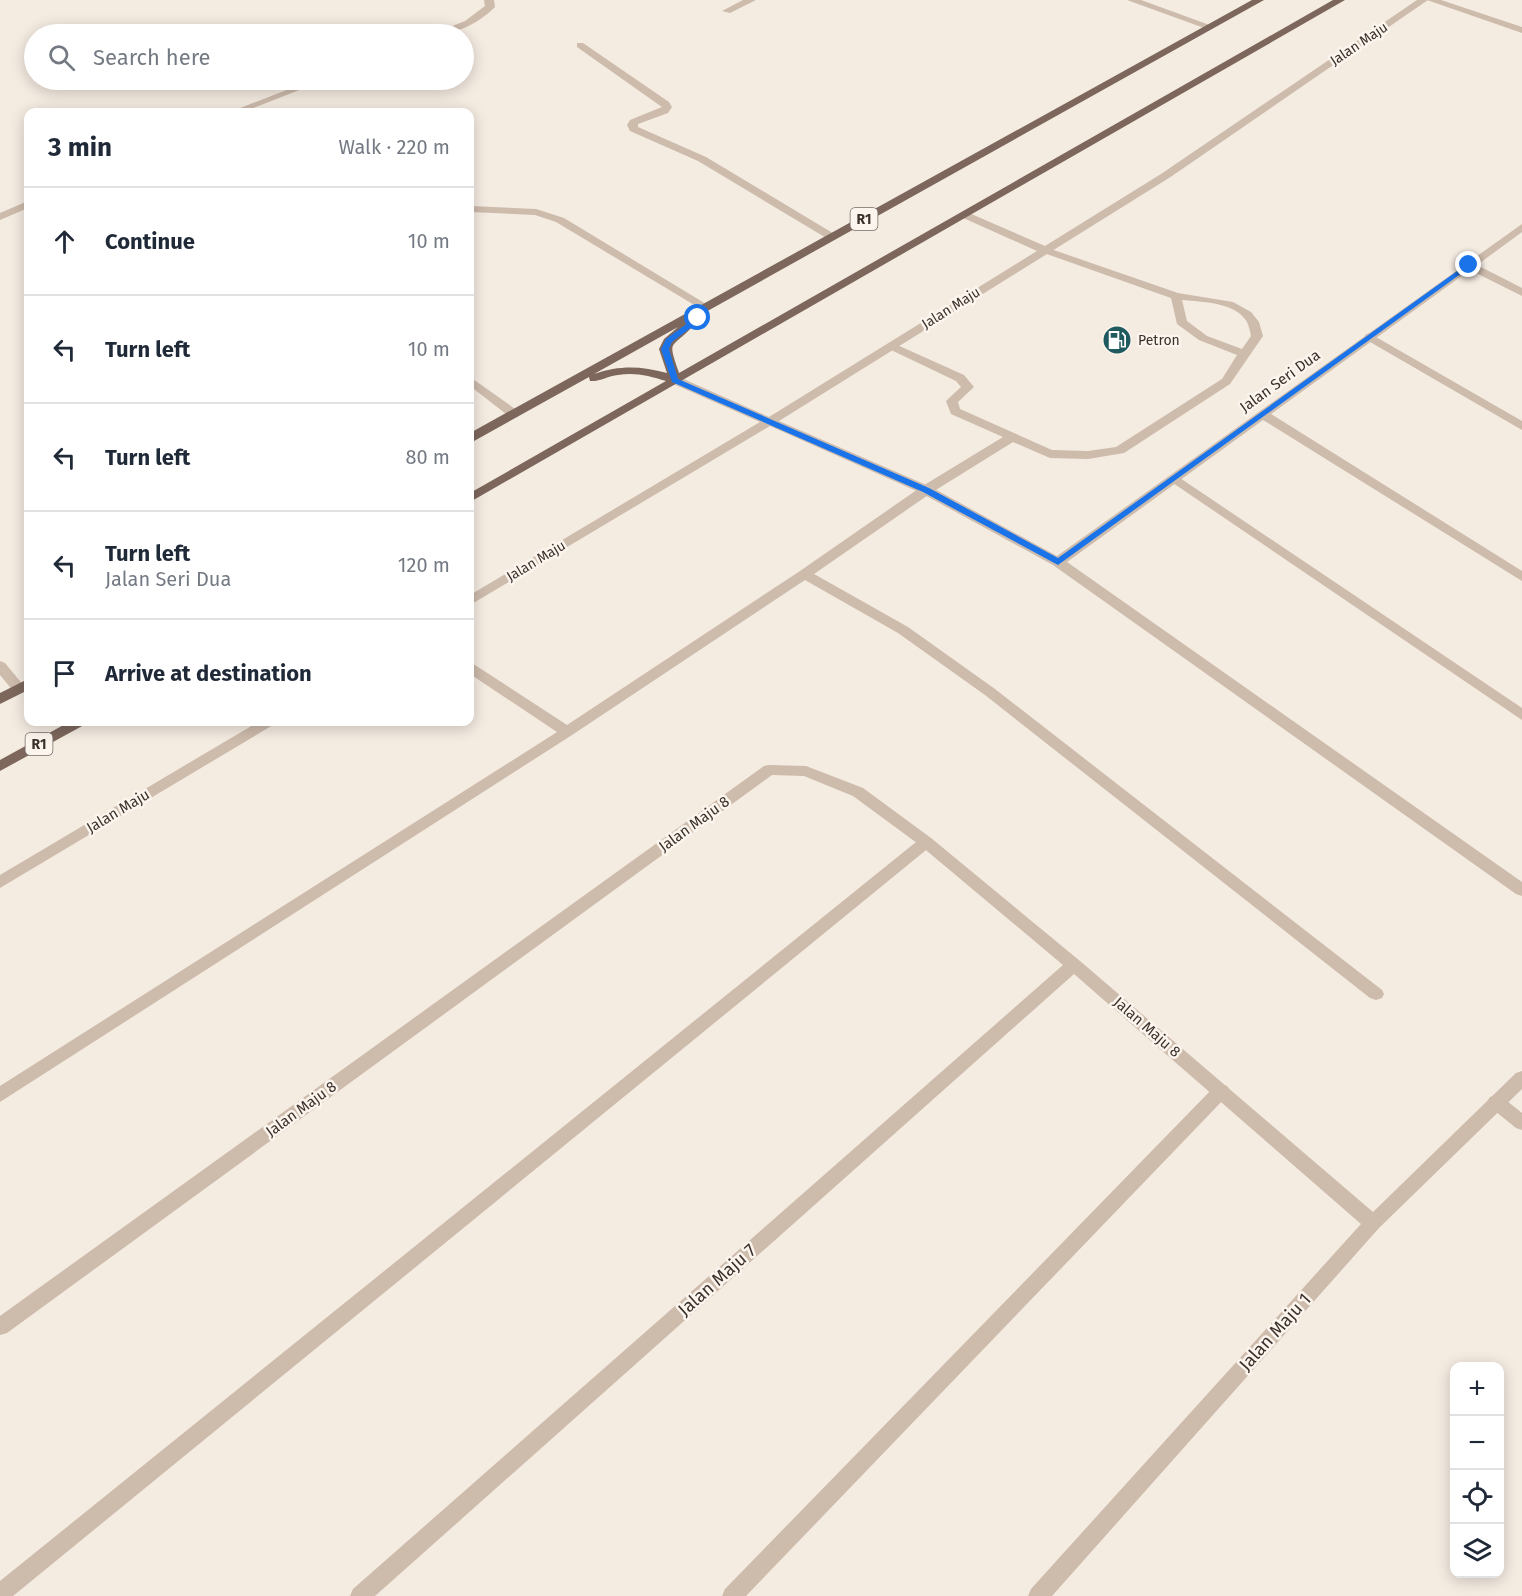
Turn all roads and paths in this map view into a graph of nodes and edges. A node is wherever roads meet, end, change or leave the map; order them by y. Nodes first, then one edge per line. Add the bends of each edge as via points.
1 (489, 0) edge
2 (751, 0) edge
3 (1132, 0) edge
4 (1258, 0) edge
5 (1340, 0) edge
6 (1423, 0) edge
7 (1432, 0) edge
8 (728, 10) dead end
9 (465, 24) edge
10 (1210, 27) junction
11 (1522, 30) edge
12 (580, 45) dead end
13 (293, 90) edge
14 (246, 108) edge
15 (24, 206) edge
16 (474, 209) edge
17 (965, 214) junction
18 (0, 217) edge
19 (1522, 227) edge
20 (832, 237) junction
21 (1045, 250) junction
22 (1469, 265) junction
23 (1522, 294) edge
24 (1176, 296) junction
25 (710, 305) junction
26 (1369, 337) junction
27 (891, 346) junction
28 (1244, 354) junction
29 (675, 380) junction
30 (474, 384) edge
31 (543, 398) junction
32 (514, 414) junction
33 (1263, 414) junction
34 (769, 422) junction
35 (1522, 426) edge
36 (474, 436) edge
37 (1012, 437) junction
38 (1174, 478) junction
39 (926, 490) junction
40 (474, 496) edge
41 (1058, 562) junction
42 (805, 574) junction
43 (1522, 577) edge
44 (474, 599) edge
45 (0, 666) edge
46 (474, 671) edge
47 (24, 686) edge
48 (0, 699) edge
49 (1522, 715) edge
50 (72, 726) edge
51 (261, 726) edge
52 (567, 732) junction
53 (0, 766) edge
54 (926, 842) junction
55 (0, 882) edge
56 (1522, 890) edge
57 (1074, 965) junction
58 (1376, 994) dead end
59 (1522, 1078) edge
60 (1221, 1091) junction
61 (0, 1095) edge
62 (1496, 1102) junction
63 (1522, 1123) edge
64 (1373, 1223) junction
65 (0, 1327) edge
66 (0, 1594) edge
67 (360, 1596) edge
68 (732, 1596) edge
69 (1038, 1596) edge

1 - 9 street via 489,7
2 - 8 street
3 - 10 street
4 - 10 main road, R1
5 - 17 main road
6 - 21 street, Jalan Maju via 1165,176
7 - 11 street
10 - 20 main road, R1
12 - 20 street via 667,107 634,122 634,129 702,159
13 - 14 street
15 - 18 street
16 - 25 street via 536,212 560,220
17 - 21 street
17 - 29 main road
19 - 22 street, Jalan Seri Dua
20 - 25 main road, R1
21 - 24 street
21 - 27 street, Jalan Maju
22 - 23 street
22 - 26 street, Jalan Seri Dua
24 - 28 street via 1181,322 1203,338
24 - 28 street via 1215,300 1236,307 1252,320 1257,336
25 - 29 main road via 668,341 665,349
25 - 31 main road, R1
26 - 33 street, Jalan Seri Dua
26 - 35 street
27 - 34 street, Jalan Maju
27 - 37 street via 960,378 968,387 952,401 955,411
28 - 37 street via 1226,381 1120,450 1088,455 1050,454
29 - 31 main road via 623,368
29 - 34 street
29 - 40 main road
30 - 32 street
31 - 32 main road, R1
32 - 36 main road, R1
33 - 38 street, Jalan Seri Dua
33 - 43 street
34 - 39 street
34 - 44 street, Jalan Maju
37 - 39 street
38 - 41 street, Jalan Seri Dua
38 - 49 street
39 - 41 street
39 - 42 street
41 - 56 street
42 - 52 street
42 - 58 street via 903,630 990,692
45 - 47 street
46 - 52 street
47 - 48 main road
50 - 53 main road, R1
51 - 55 street, Jalan Maju
52 - 61 street
54 - 57 street, Jalan Maju 8
54 - 65 street, Jalan Maju 8 via 858,792 807,771 770,770
54 - 66 street
57 - 60 street, Jalan Maju 8
57 - 67 street, Jalan Maju 7
59 - 62 street, Jalan Maju 1
60 - 64 street, Jalan Maju 8
60 - 68 street
62 - 63 street
62 - 64 street, Jalan Maju 1
64 - 69 street, Jalan Maju 1

